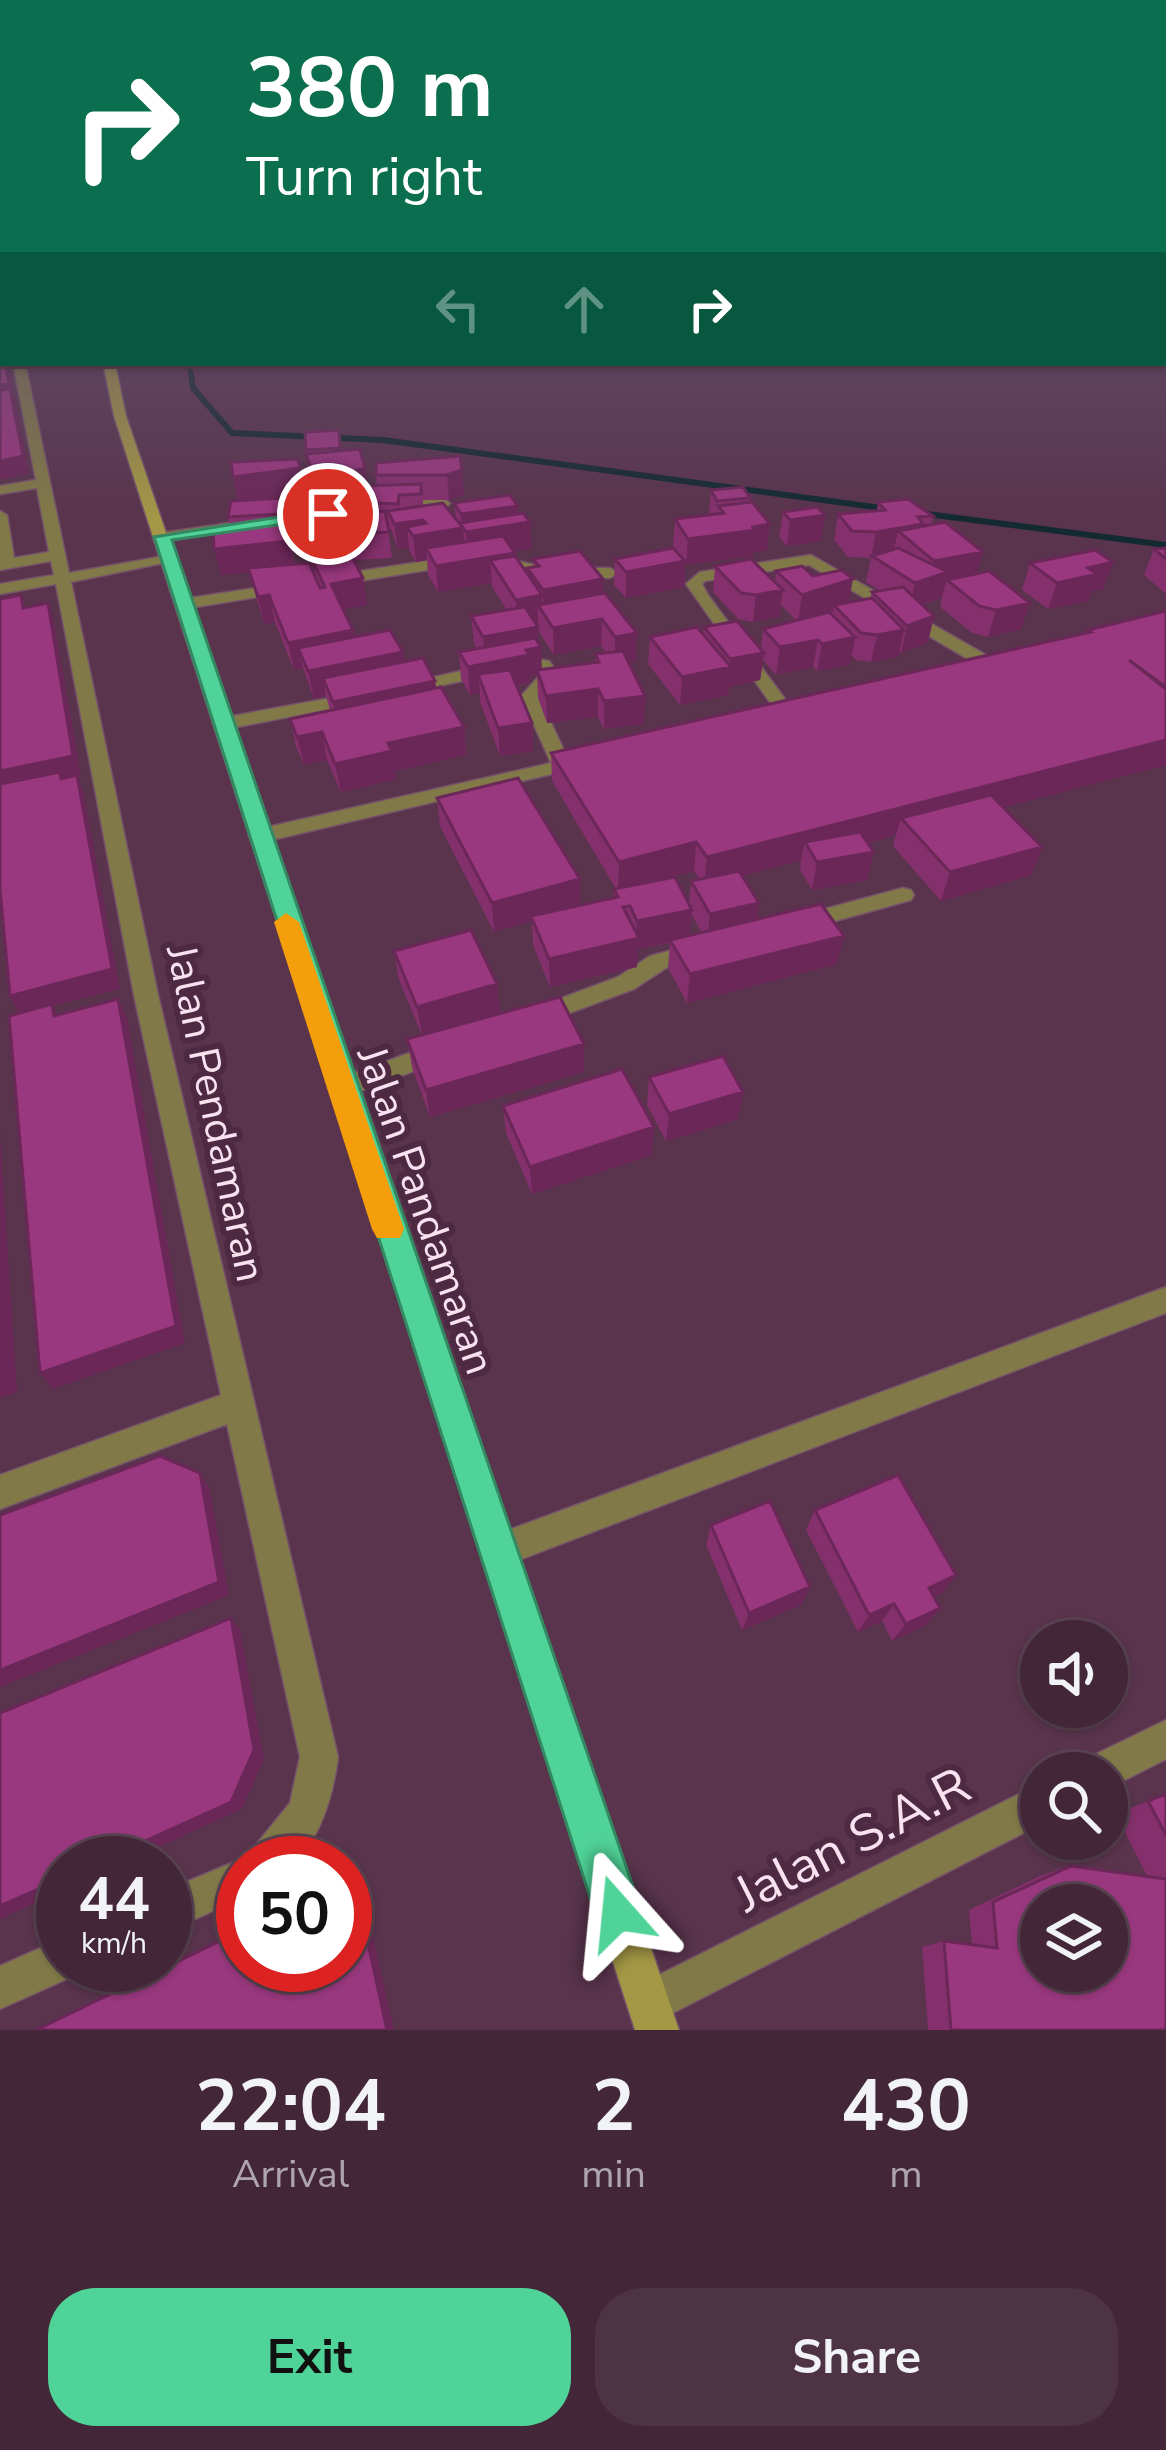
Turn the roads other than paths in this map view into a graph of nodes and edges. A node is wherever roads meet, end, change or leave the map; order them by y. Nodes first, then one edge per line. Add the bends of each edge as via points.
1 (20, 366) edge
2 (95, 366) edge
3 (110, 366) edge
4 (120, 416) junction
5 (44, 483) junction
6 (0, 490) edge
7 (442, 503) edge
8 (0, 515) edge
9 (166, 548) junction
10 (3, 565) edge
11 (610, 573) edge
12 (316, 583) edge
13 (294, 586) edge
14 (60, 587) junction
15 (0, 590) edge
16 (183, 604) junction
17 (1016, 662) edge
18 (994, 667) junction
19 (956, 675) edge
20 (809, 709) edge
21 (787, 714) junction
22 (764, 719) edge
23 (222, 724) junction
24 (602, 757) edge
25 (562, 766) junction
26 (259, 836) junction
27 (903, 895) dead end
28 (770, 932) edge
29 (725, 944) edge
30 (515, 1024) edge
31 (472, 1040) edge
32 (340, 1088) junction
33 (1166, 1300) edge
34 (239, 1404) junction
35 (0, 1492) edge
36 (498, 1551) junction
37 (1166, 1739) edge
38 (1128, 1759) edge
39 (1020, 1815) edge
40 (291, 1836) edge
41 (36, 1971) edge
42 (0, 1988) edge
43 (653, 2017) edge

1 - 5 street, Jalan Pendamaran
2 - 4 main road, Jalan Pandamaran
3 - 4 main road, Jalan Pandamaran
4 - 9 main road, Jalan Pandamaran
5 - 6 street
5 - 14 street, Jalan Pendamaran
7 - 9 street via 355,506
8 - 10 street
9 - 14 street
9 - 16 main road, Jalan Pandamaran
10 - 14 street
11 - 12 street via 549,573 481,560
13 - 16 street
14 - 15 street
14 - 34 street, Jalan Pendamaran
16 - 23 main road, Jalan Pandamaran
17 - 18 street
18 - 19 street
18 - 21 street via 811,560 700,577 694,584 701,596
20 - 21 street
21 - 22 street
23 - 25 street via 535,662 550,674 530,696
23 - 26 main road, Jalan Pandamaran
24 - 25 street
25 - 26 street
26 - 32 main road, Jalan Pandamaran
27 - 28 street
29 - 30 street via 658,962 626,983
31 - 32 street
32 - 36 main road, Jalan Pandamaran
33 - 36 street
34 - 35 street
34 - 40 street, Jalan Pendamaran via 319,1757 313,1805
36 - 43 main road, Jalan Pandamaran
37 - 38 street
39 - 43 street, Jalan S.A.R
41 - 42 street

